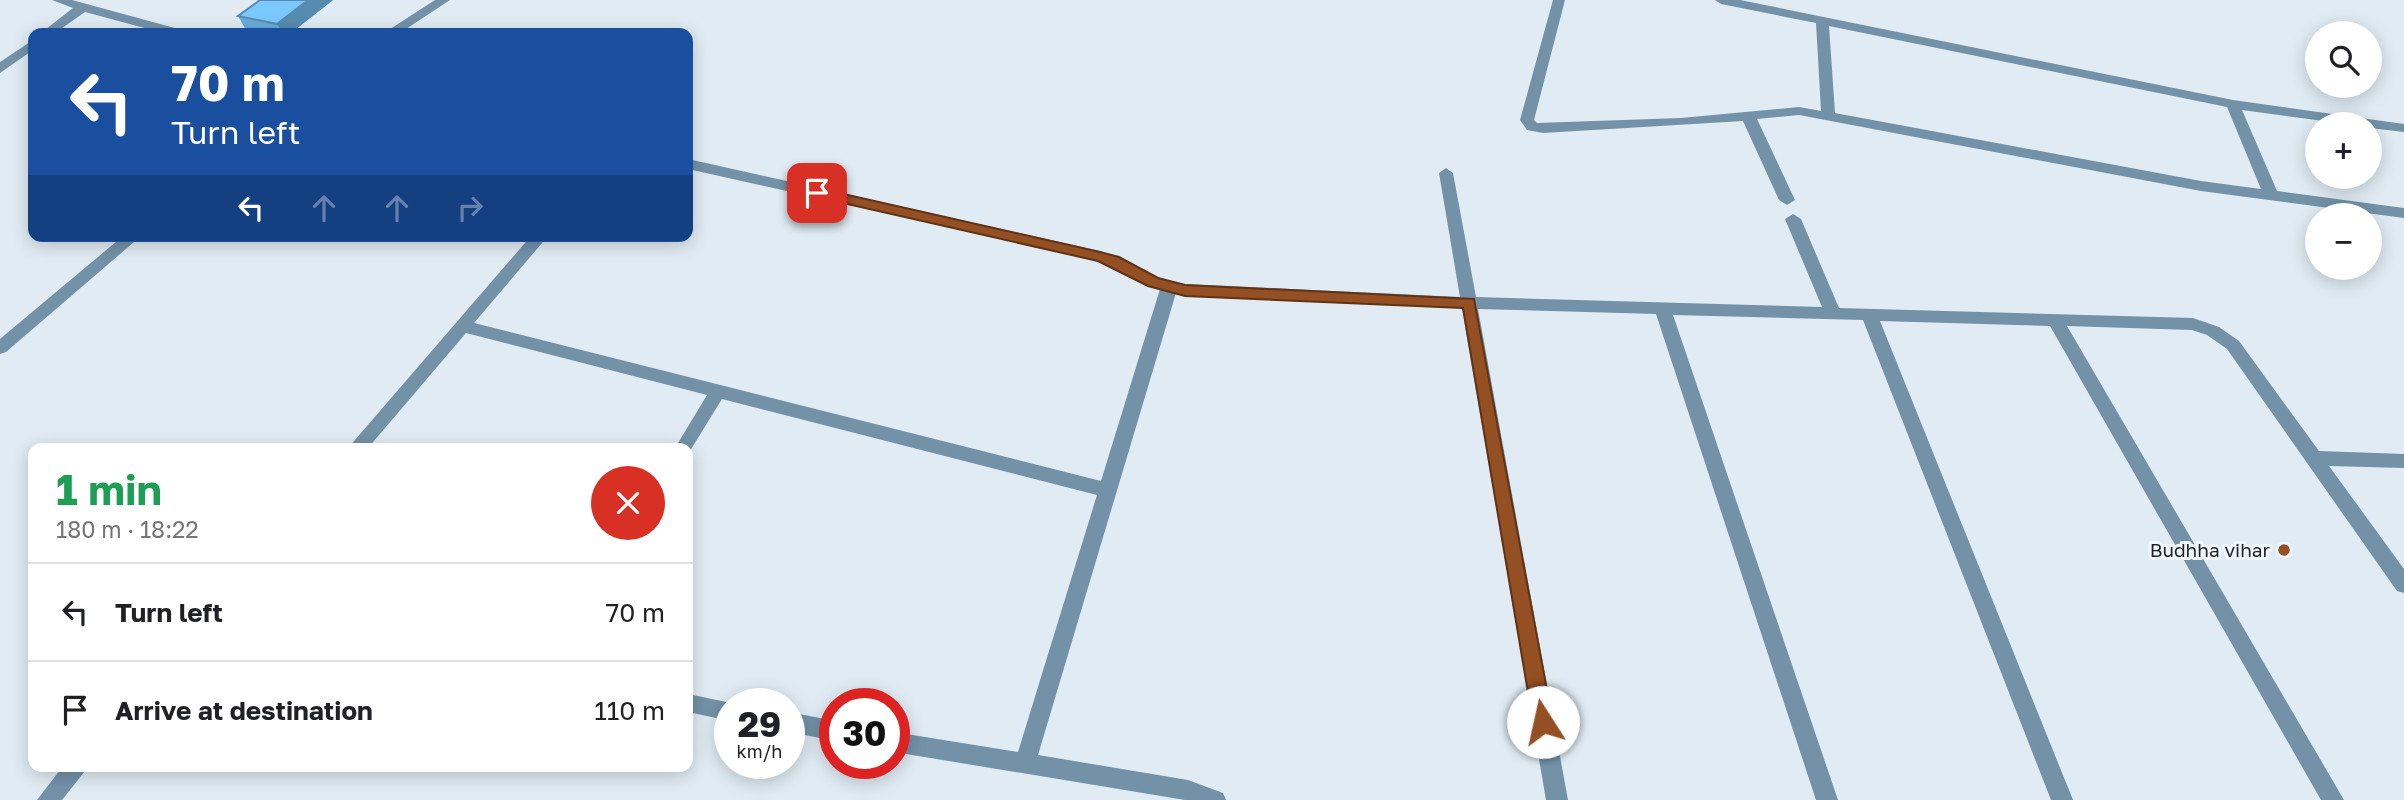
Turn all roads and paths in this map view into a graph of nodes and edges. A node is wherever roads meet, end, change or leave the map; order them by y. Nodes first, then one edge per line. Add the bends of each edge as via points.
1 (58, 0) edge
2 (444, 0) edge
3 (1559, 0) edge
4 (1721, 0) edge
5 (83, 7) junction
6 (1822, 21) junction
7 (54, 28) edge
8 (159, 28) edge
9 (399, 28) edge
10 (28, 48) edge
11 (0, 69) edge
12 (2232, 103) junction
13 (1748, 116) junction
14 (1828, 117) junction
15 (2404, 128) edge
16 (693, 165) edge
17 (1446, 173) dead end
18 (2271, 195) junction
19 (1787, 200) dead end
20 (2404, 213) edge
21 (1793, 219) dead end
22 (126, 242) edge
23 (535, 242) edge
24 (1169, 288) junction
25 (1469, 303) junction
26 (1662, 308) junction
27 (1833, 313) junction
28 (1869, 315) junction
29 (2054, 318) junction
30 (463, 326) junction
31 (0, 348) edge
32 (718, 391) junction
33 (361, 443) edge
34 (687, 443) edge
35 (2313, 458) junction
36 (2404, 461) edge
37 (1108, 490) junction
38 (2404, 584) edge
39 (693, 704) edge
40 (714, 708) edge
41 (910, 745) edge
42 (1025, 764) junction
43 (73, 772) edge
44 (48, 800) edge
45 (1214, 800) edge
46 (1557, 800) edge
47 (1827, 800) edge
48 (2062, 800) edge
49 (2333, 800) edge

1 - 5 street
2 - 9 street
3 - 13 street via 1527,120 1532,127
4 - 6 street
5 - 7 street
5 - 8 street
6 - 12 street
6 - 14 street
10 - 11 street
12 - 15 street
12 - 18 street
13 - 14 street via 1798,111
13 - 19 street
14 - 18 street
16 - 24 street via 1100,257
17 - 25 street
18 - 20 street
21 - 27 street
22 - 31 street
23 - 30 street
24 - 25 street
24 - 37 street
25 - 26 street
25 - 46 street
26 - 27 street
26 - 47 street
27 - 28 street
28 - 29 street
28 - 48 street
29 - 35 street via 2193,324 2213,331 2232,345
29 - 49 street
30 - 32 street
30 - 33 street
32 - 34 street
32 - 37 street
35 - 36 street
35 - 38 street
37 - 42 street
39 - 40 street
41 - 42 street
42 - 45 street via 1188,790
43 - 44 street

